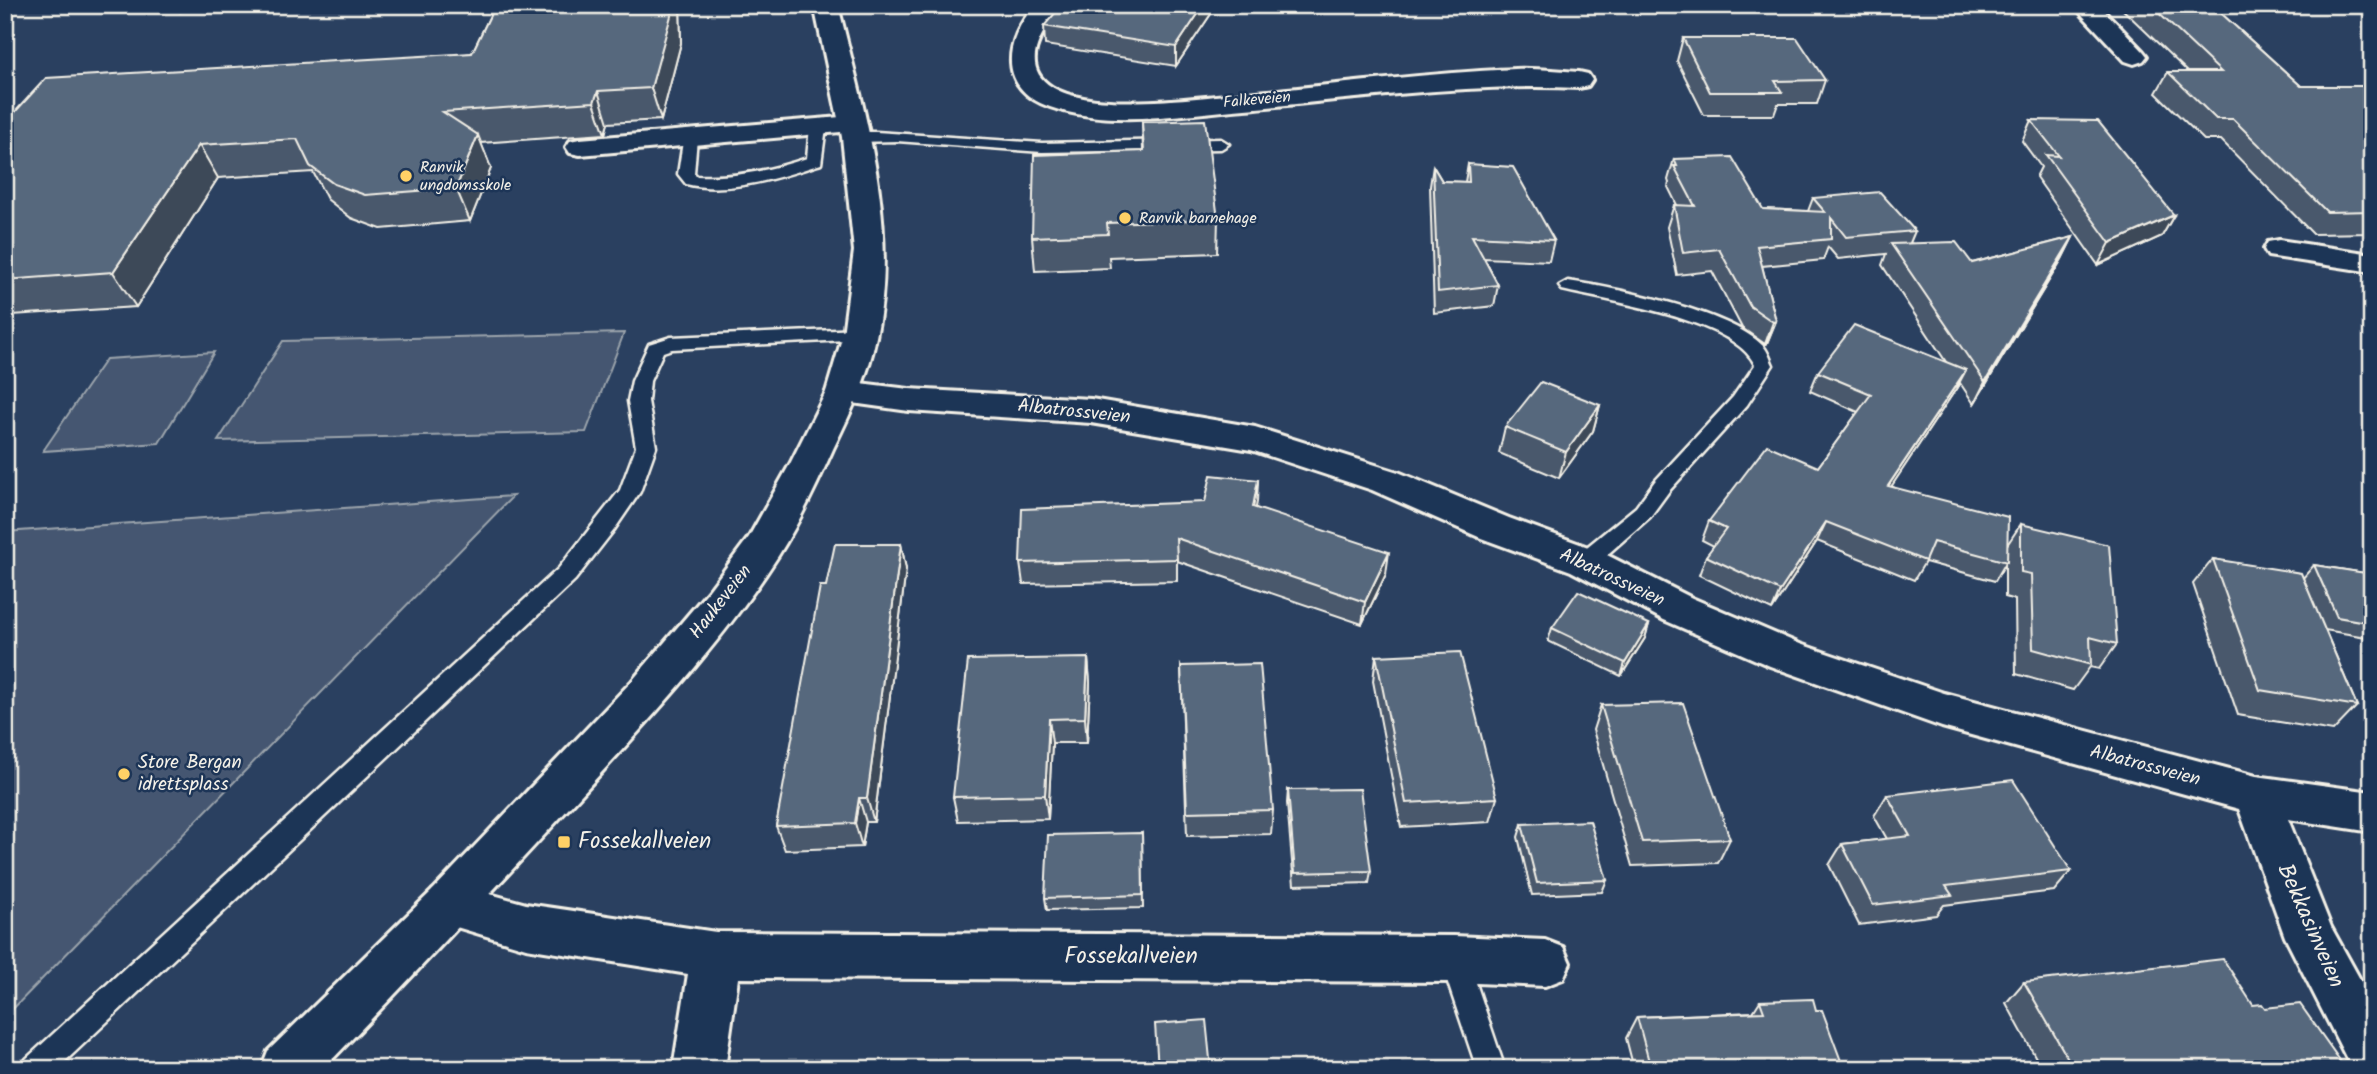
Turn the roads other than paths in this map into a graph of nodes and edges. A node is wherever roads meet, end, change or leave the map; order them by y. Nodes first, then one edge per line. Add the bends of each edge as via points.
1 (826, 5) edge
2 (1049, 5) edge
3 (2085, 5) edge
4 (2134, 56) dead end
5 (1579, 80) dead end
6 (818, 127) junction
7 (855, 131) junction
8 (689, 138) junction
9 (1221, 144) dead end
10 (580, 147) dead end
11 (2279, 249) dead end
12 (2372, 263) edge
13 (1568, 286) dead end
14 (860, 335) junction
15 (843, 392) junction
16 (1585, 561) junction
17 (2256, 795) junction
18 (2372, 812) edge
19 (450, 905) junction
20 (716, 955) junction
21 (1454, 959) junction
22 (1545, 963) dead end
23 (2372, 1053) edge
24 (36, 1069) edge
25 (287, 1069) edge
26 (699, 1069) edge
27 (1491, 1069) edge

1 - 7 street, Haukeveien
2 - 5 street, Falkeveien via 1034,20 1021,46 1024,74 1035,89 1054,100 1080,106 1164,108 1517,77
3 - 4 street
6 - 7 street
6 - 8 street
6 - 8 lane via 815,161 783,172 705,182 692,181 686,174
7 - 9 lane via 1064,149
7 - 14 street, Haukeveien via 869,251
8 - 10 street
11 - 12 street
13 - 16 lane via 1649,303 1734,334 1758,351 1764,365 1740,401 1643,512
14 - 15 street, Haukeveien
14 - 24 lane via 671,343 655,348 641,381 638,401 646,447 630,492 567,574
15 - 16 street, Albatrossveien via 1090,411 1255,439 1385,481
15 - 19 street, Haukeveien via 764,546 724,600 647,693
16 - 17 street, Albatrossveien via 1678,609 1785,655 1941,710
17 - 18 street, Albatrossveien
17 - 23 street, Bekkasinveien via 2310,937
19 - 20 street, Fossekallveien via 526,926
19 - 25 street, Haukeveien
20 - 21 street, Fossekallveien
20 - 26 street
21 - 22 street, Fossekallveien
21 - 27 lane

